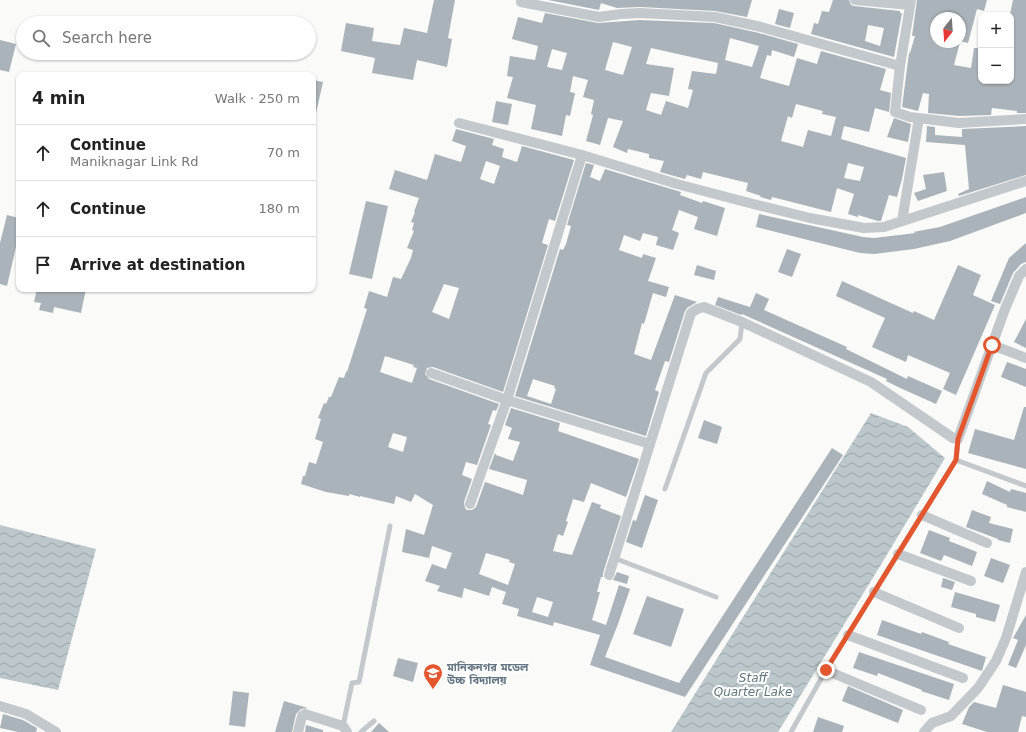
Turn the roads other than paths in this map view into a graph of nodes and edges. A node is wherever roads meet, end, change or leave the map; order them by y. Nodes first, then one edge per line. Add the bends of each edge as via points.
1 (855, 0) edge
2 (521, 2) dead end
3 (911, 3) edge
4 (900, 66) junction
5 (919, 118) junction
6 (1026, 120) edge
7 (459, 123) dead end
8 (582, 155) junction
9 (1026, 181) edge
10 (902, 221) junction
11 (1024, 274) edge
12 (742, 322) junction
13 (992, 345) junction
14 (1026, 358) edge
15 (431, 373) dead end
16 (506, 400) junction
17 (958, 439) junction
18 (650, 444) junction
19 (956, 460) junction
20 (1026, 486) edge
21 (665, 489) dead end
22 (470, 504) dead end
23 (922, 515) junction
24 (390, 526) dead end
25 (988, 543) dead end
26 (898, 554) junction
27 (614, 558) junction
28 (1026, 572) edge
29 (609, 575) dead end
30 (971, 581) dead end
31 (874, 592) junction
32 (716, 596) dead end
33 (959, 628) dead end
34 (848, 635) junction
35 (830, 672) dead end
36 (963, 678) dead end
37 (0, 706) edge
38 (921, 710) dead end
39 (374, 721) dead end
40 (345, 729) edge
41 (56, 732) edge
42 (298, 732) edge
43 (361, 732) edge
44 (791, 732) edge
45 (924, 732) edge

1 - 3 street
2 - 4 street via 598,17 640,13 715,17 761,27
3 - 4 street
4 - 5 street via 895,112
5 - 6 street via 959,123
5 - 10 street
7 - 8 street
8 - 10 street via 677,184 810,218 864,228 884,227
8 - 16 street
9 - 10 street
11 - 13 street via 1005,309
12 - 17 street via 871,382
12 - 18 street via 704,307 691,314
12 - 21 lane via 740,339 706,373
13 - 14 street
13 - 17 street
15 - 16 street
16 - 18 street
16 - 22 street
17 - 19 lane
18 - 27 street
19 - 20 lane
19 - 23 lane
23 - 25 street
23 - 26 lane
24 - 40 lane via 359,682 352,683
26 - 30 street
26 - 31 lane
27 - 29 street
27 - 32 lane
28 - 45 street via 1006,638 996,661 978,688 951,716 932,723
31 - 33 street
31 - 34 lane
34 - 36 street
34 - 44 lane
35 - 38 street
37 - 41 street via 26,714
39 - 43 lane
40 - 42 street via 305,714 302,716

